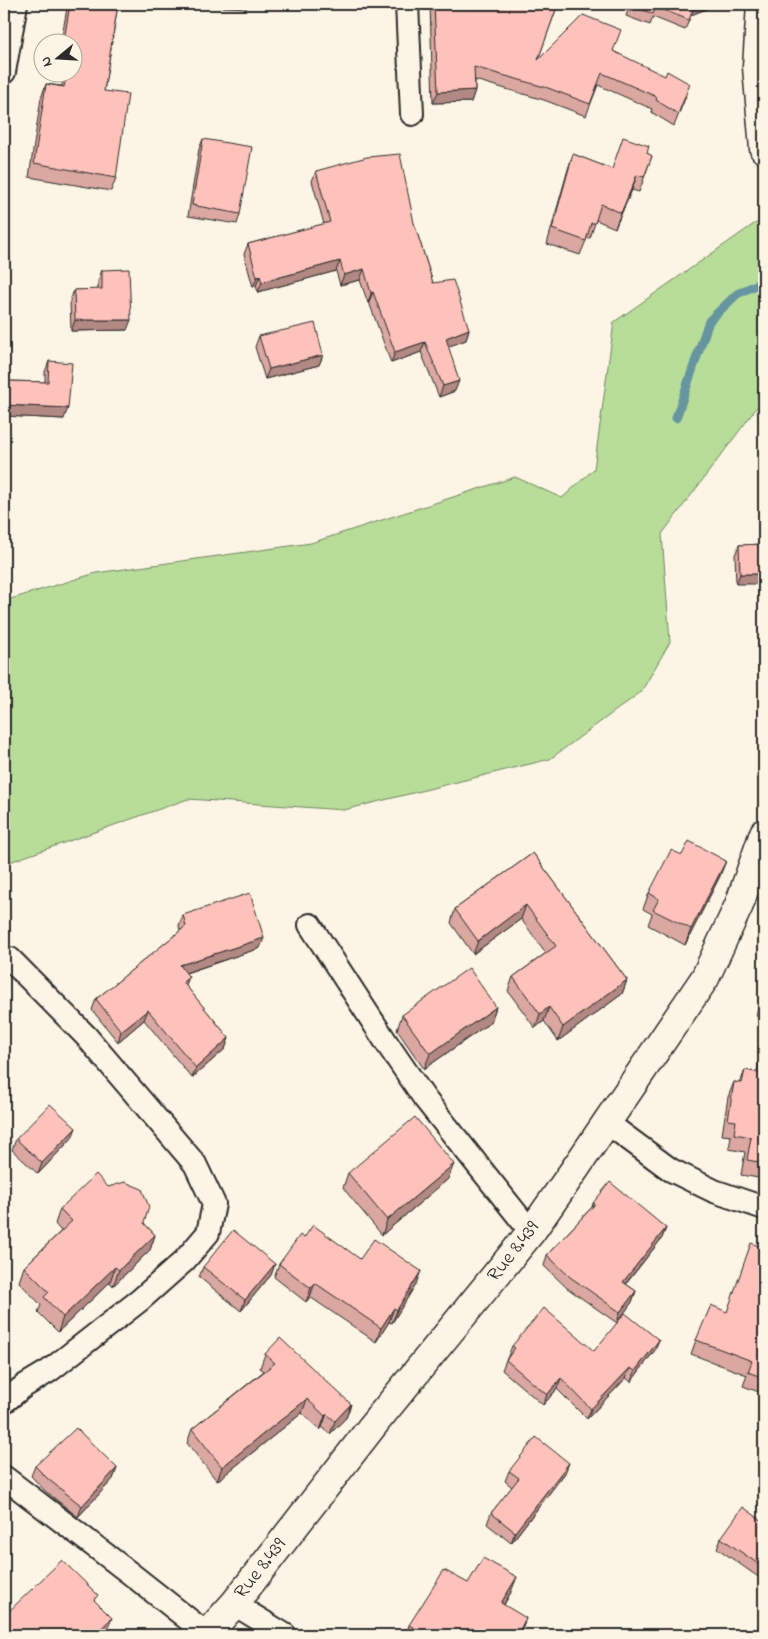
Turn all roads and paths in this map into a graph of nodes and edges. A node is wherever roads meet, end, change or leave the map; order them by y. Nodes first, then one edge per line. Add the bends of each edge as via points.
1 (16, 4) edge
2 (407, 4) edge
3 (761, 4) edge
4 (4, 72) edge
5 (412, 114) dead end
6 (764, 149) edge
7 (764, 833) edge
8 (310, 925) dead end
9 (10, 959) dead end
10 (606, 1122) junction
11 (764, 1208) edge
12 (531, 1232) junction
13 (4, 1402) edge
14 (4, 1477) edge
15 (234, 1604) junction
16 (206, 1635) edge
17 (285, 1635) edge

1 - 4 street
2 - 5 street
3 - 6 street via 757,67
7 - 10 street, Rue 8.439 via 739,904 705,978
8 - 12 street via 425,1099
9 - 13 street via 86,1036 195,1164 214,1204 208,1233 184,1261 140,1300
10 - 11 street via 671,1170 714,1191
10 - 12 street, Rue 8.439
12 - 15 street, Rue 8.439 via 378,1419
14 - 16 street
15 - 16 street, Rue 8.439
15 - 17 street

